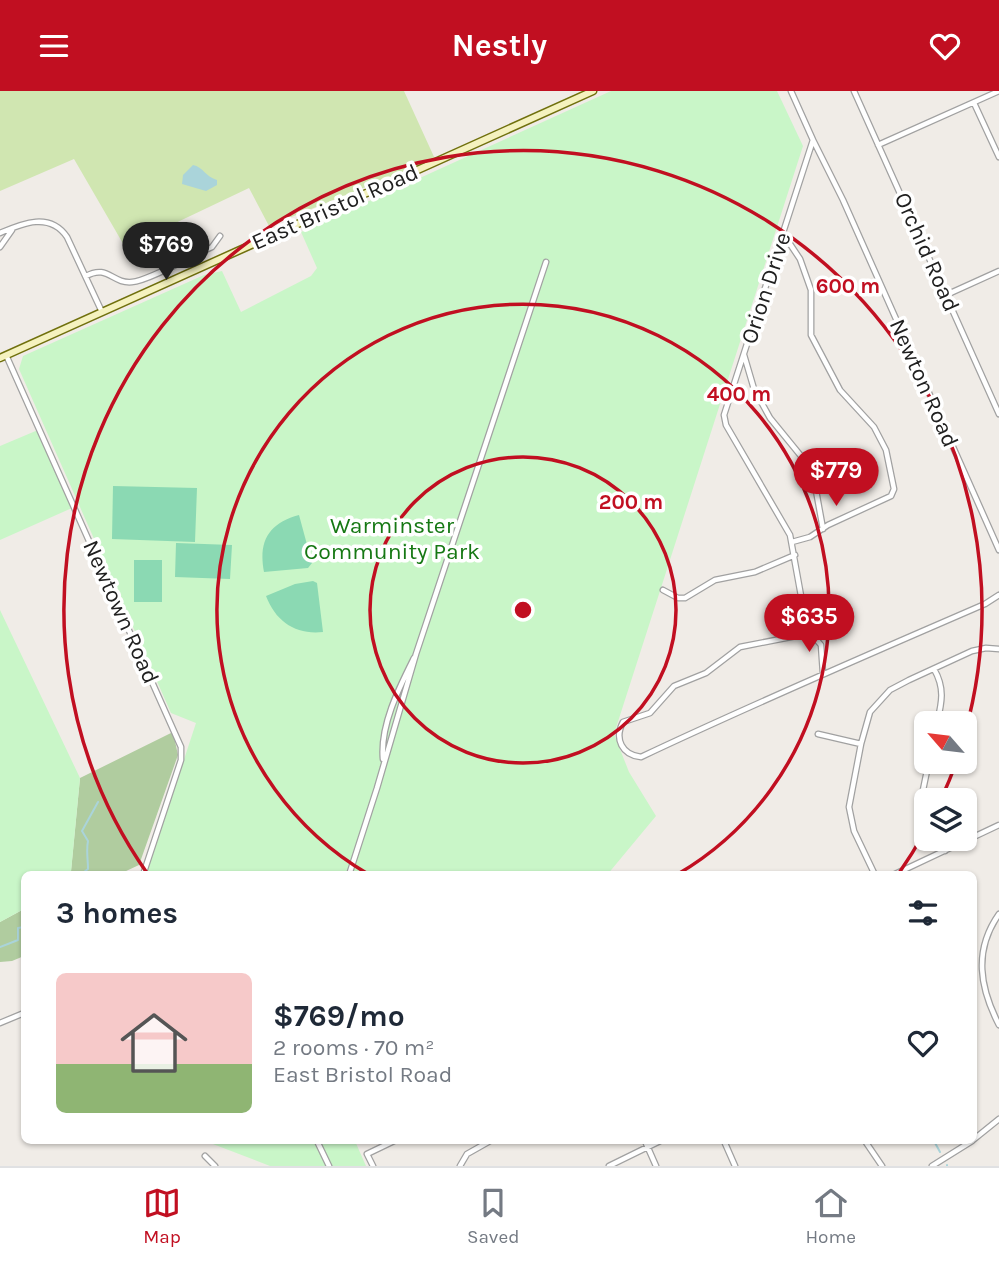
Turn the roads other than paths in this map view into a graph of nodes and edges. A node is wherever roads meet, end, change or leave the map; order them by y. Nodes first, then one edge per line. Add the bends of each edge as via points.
1 (593, 91) edge
2 (791, 91) edge
3 (854, 91) edge
4 (999, 91) edge
5 (974, 103) junction
6 (813, 140) junction
7 (878, 145) junction
8 (999, 157) edge
9 (13, 229) junction
10 (0, 233) edge
11 (783, 235) junction
12 (220, 236) dead end
13 (0, 247) edge
14 (546, 262) dead end
15 (999, 271) edge
16 (86, 276) junction
17 (946, 295) junction
18 (102, 312) junction
19 (744, 355) junction
20 (3, 356) edge
21 (999, 414) edge
22 (823, 529) junction
23 (792, 542) junction
24 (999, 550) edge
25 (795, 555) junction
26 (663, 590) dead end
27 (999, 594) edge
28 (806, 631) junction
29 (999, 649) edge
30 (934, 669) junction
31 (823, 674) junction
32 (939, 711) edge
33 (818, 734) dead end
34 (861, 744) junction
35 (999, 825) edge
36 (977, 836) edge
37 (945, 851) edge
38 (144, 871) edge
39 (350, 871) edge
40 (873, 871) edge
41 (902, 871) edge
42 (999, 915) edge
43 (21, 1014) edge
44 (0, 1023) edge
45 (999, 1025) edge
46 (999, 1119) edge
47 (977, 1137) edge
48 (318, 1144) edge
49 (388, 1144) edge
50 (485, 1144) edge
51 (646, 1144) edge
52 (654, 1144) edge
53 (725, 1144) edge
54 (867, 1144) edge
55 (967, 1144) edge
56 (647, 1147) junction
57 (205, 1156) dead end
58 (215, 1166) edge
59 (329, 1166) edge
60 (373, 1166) edge
61 (460, 1166) edge
62 (609, 1166) edge
63 (656, 1166) edge
64 (735, 1166) edge
65 (882, 1166) edge
66 (932, 1166) edge

1 - 18 main road, East Bristol Road
2 - 6 street
3 - 7 street, Orchid Road
4 - 5 street
5 - 7 street
5 - 8 street
6 - 11 street, Orion Drive
6 - 24 street, Newton Road
7 - 17 street, Orchid Road
9 - 10 street
9 - 13 street
9 - 16 street via 38,221 57,226
11 - 19 street, Orion Drive
11 - 22 street via 800,259 811,290 811,335 840,390 874,427 886,450 894,489 892,495
12 - 16 street, East Bristol Road via 212,247 139,281 125,282 103,272
14 - 39 street via 416,655 402,680 384,735 383,764
15 - 17 street
16 - 18 street
17 - 21 street, Orchid Road
18 - 20 main road, East Bristol Road
19 - 22 street via 755,391 801,456 815,485
19 - 23 street, Orion Drive via 724,421
20 - 38 street, Newtown Road via 181,747
22 - 23 street
23 - 25 street, Orion Drive
25 - 26 street via 755,572 715,580 685,598
25 - 28 street, Orion Drive
27 - 31 street
28 - 31 street, Orion Drive via 821,645
28 - 31 street via 740,647 706,673 674,686 653,711 624,722 620,744 630,755 641,757
29 - 30 street via 972,651
30 - 32 street via 942,688
30 - 34 street via 882,697 868,718
33 - 34 street
34 - 40 street via 850,815
35 - 36 street
37 - 41 street
42 - 45 street via 986,939 981,970 985,995
43 - 44 street
46 - 47 street
48 - 59 street
49 - 60 street via 367,1154
50 - 61 street via 467,1154
51 - 56 street
52 - 56 street
53 - 64 street
54 - 65 street
55 - 66 street
56 - 62 street
56 - 63 street
57 - 58 street

